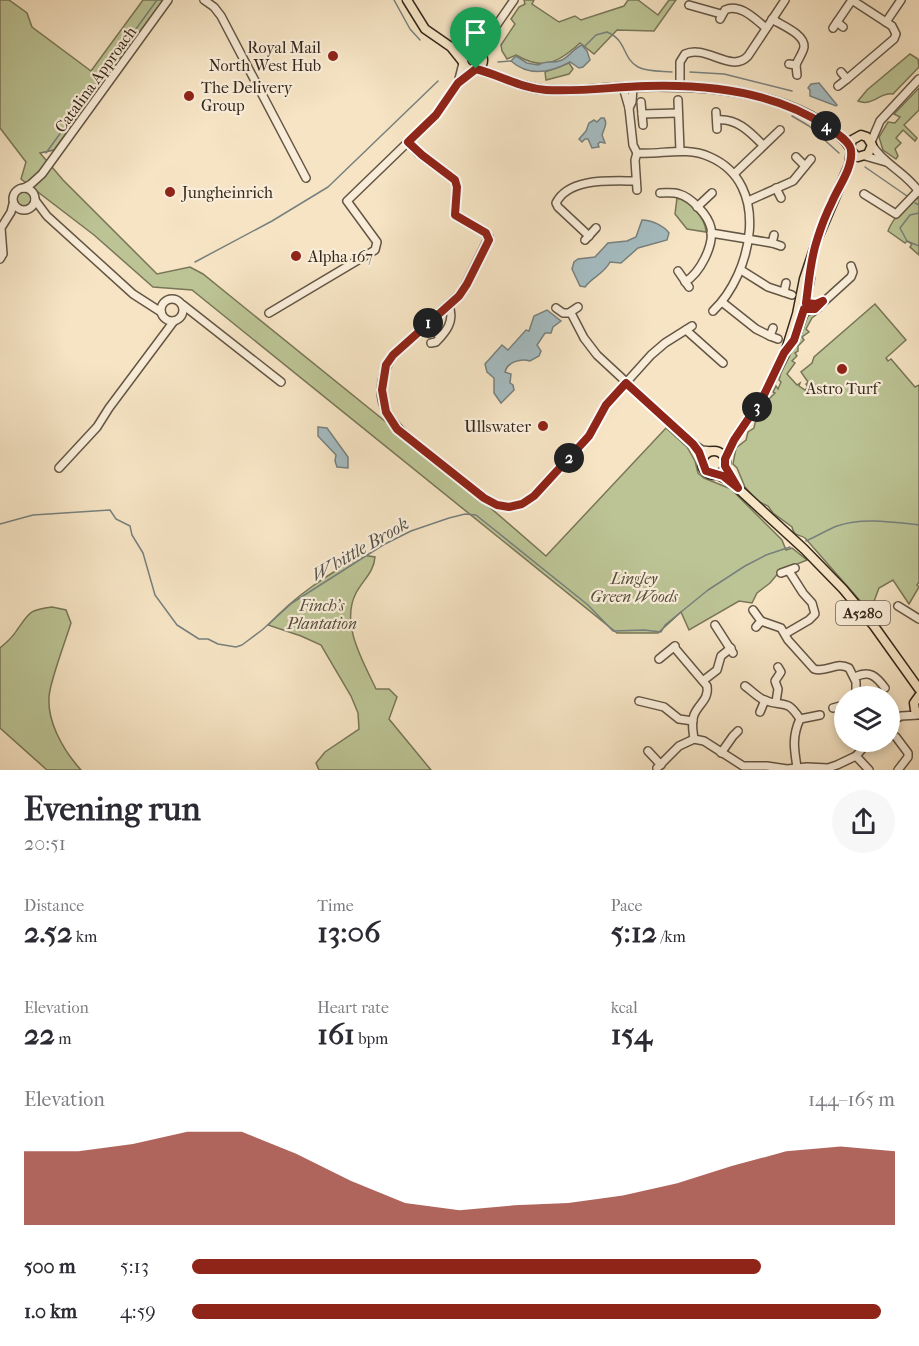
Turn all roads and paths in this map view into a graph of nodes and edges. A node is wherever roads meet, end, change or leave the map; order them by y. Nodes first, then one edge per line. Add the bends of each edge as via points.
1 (168, 0) edge
2 (204, 0) edge
3 (407, 0) edge
4 (514, 0) edge
5 (785, 0) edge
6 (852, 0) edge
7 (901, 0) edge
8 (689, 5) dead end
9 (772, 19) junction
10 (886, 22) junction
11 (838, 26) dead end
12 (766, 28) junction
13 (451, 47) junction
14 (476, 54) junction
15 (463, 62) junction
16 (476, 69) junction
17 (492, 72) junction
18 (841, 72) dead end
19 (798, 75) dead end
20 (846, 79) junction
21 (919, 80) edge
22 (458, 83) junction
23 (680, 86) junction
24 (838, 86) dead end
25 (628, 87) junction
26 (678, 100) dead end
27 (641, 102) dead end
28 (678, 113) junction
29 (642, 114) junction
30 (878, 123) junction
31 (643, 125) dead end
32 (717, 129) dead end
33 (780, 130) dead end
34 (838, 134) junction
35 (773, 136) junction
36 (858, 136) junction
37 (408, 142) junction
38 (780, 142) dead end
39 (872, 143) junction
40 (764, 145) junction
41 (851, 149) junction
42 (680, 151) junction
43 (637, 153) junction
44 (865, 156) junction
45 (796, 157) dead end
46 (811, 159) dead end
47 (892, 164) junction
48 (805, 166) junction
49 (42, 174) junction
50 (734, 174) junction
51 (844, 177) junction
52 (306, 178) dead end
53 (636, 181) junction
54 (24, 188) junction
55 (776, 188) junction
56 (637, 190) dead end
57 (919, 192) edge
58 (660, 193) dead end
59 (712, 193) dead end
60 (864, 194) dead end
61 (35, 198) junction
62 (781, 198) dead end
63 (748, 201) junction
64 (13, 204) junction
65 (697, 207) junction
66 (26, 210) junction
67 (47, 216) junction
68 (6, 223) junction
69 (596, 228) dead end
70 (711, 233) junction
71 (774, 235) dead end
72 (748, 239) junction
73 (772, 243) junction
74 (781, 246) dead end
75 (0, 259) edge
76 (851, 266) dead end
77 (741, 270) junction
78 (678, 271) dead end
79 (786, 283) dead end
80 (784, 292) junction
81 (792, 294) dead end
82 (145, 302) junction
83 (165, 302) junction
84 (722, 302) junction
85 (183, 305) junction
86 (449, 306) junction
87 (802, 306) junction
88 (556, 308) dead end
89 (712, 312) dead end
90 (269, 313) dead end
91 (163, 314) junction
92 (182, 316) junction
93 (201, 319) junction
94 (174, 321) junction
95 (773, 328) dead end
96 (430, 329) dead end
97 (165, 334) junction
98 (441, 336) junction
99 (770, 336) junction
100 (778, 339) dead end
101 (431, 343) dead end
102 (723, 363) dead end
103 (281, 382) dead end
104 (626, 383) junction
105 (734, 440) junction
106 (693, 444) junction
107 (714, 451) junction
108 (702, 461) junction
109 (725, 463) junction
110 (59, 468) dead end
111 (716, 474) junction
112 (738, 488) junction
113 (789, 571) dead end
114 (902, 605) dead end
115 (753, 610) dead end
116 (919, 619) edge
117 (715, 624) dead end
118 (784, 633) junction
119 (659, 659) dead end
120 (778, 667) dead end
121 (855, 677) junction
122 (704, 680) junction
123 (745, 686) dead end
124 (855, 686) edge
125 (884, 686) edge
126 (917, 686) edge
127 (765, 700) junction
128 (916, 700) edge
129 (638, 701) dead end
130 (776, 702) junction
131 (760, 712) dead end
132 (919, 714) edge
133 (820, 715) dead end
134 (901, 716) joint
135 (800, 719) junction
136 (693, 721) junction
137 (739, 731) dead end
138 (694, 740) junction
139 (900, 742) edge
140 (648, 751) dead end
141 (859, 752) edge
142 (721, 753) junction
143 (856, 756) junction
144 (908, 757) junction
145 (917, 758) dead end
146 (797, 767) junction
147 (746, 768) edge
148 (787, 770) edge
149 (869, 770) edge
150 (900, 770) edge

1 - 49 street, Catalina Approach
2 - 52 street via 221,16
3 - 13 main road via 425,29
4 - 14 street
5 - 9 street
6 - 10 street
6 - 11 street
7 - 10 street
8 - 12 street via 721,16 728,8 737,8
9 - 12 street
9 - 19 street via 803,41 803,49 792,65
10 - 20 street via 895,30 894,39
12 - 23 street via 740,62 694,51 685,54 680,62
13 - 14 main road
13 - 15 main road
14 - 15 main road via 464,55
14 - 16 main road via 481,65
14 - 17 main road
15 - 16 main road
15 - 22 street
16 - 17 main road
16 - 22 street
17 - 25 main road via 537,89
18 - 20 street
20 - 24 street
21 - 30 street
22 - 37 street via 436,115
23 - 25 main road
23 - 34 main road via 767,99 798,110
25 - 43 street
26 - 28 street
27 - 29 street
28 - 29 street
28 - 42 street
29 - 31 street
30 - 36 street
30 - 39 street
32 - 40 street via 717,116 738,124
33 - 35 street
34 - 36 main road
34 - 41 main road
35 - 38 street
35 - 40 street
36 - 39 main road via 867,137
36 - 41 main road
37 - 86 street via 455,180 455,215 486,233 489,240 465,288
37 - 90 street via 347,201 377,242 375,250
39 - 44 main road via 871,152
39 - 47 street
40 - 50 street
41 - 44 main road via 858,157
41 - 51 main road
42 - 43 street
42 - 50 street via 712,158
43 - 53 street
44 - 47 street
44 - 51 main road
45 - 48 street
46 - 48 street
47 - 57 street
48 - 55 street via 793,181
49 - 54 street, Catalina Approach
49 - 61 street, Catalina Approach
50 - 63 street
51 - 87 main road via 804,279
53 - 56 street
53 - 69 street via 584,184 557,200 558,207 587,238
54 - 61 street via 31,190
54 - 64 street via 15,192
55 - 62 street
55 - 63 street
57 - 60 street via 896,214
58 - 65 street via 683,195
59 - 65 street
61 - 66 street via 33,207
61 - 67 street
63 - 72 street
64 - 66 street
64 - 68 street
65 - 70 street via 709,222
66 - 67 street
66 - 68 street
67 - 82 street
68 - 75 street via 1,228
70 - 72 street
70 - 78 street via 700,269 687,284
71 - 73 street
72 - 73 street
72 - 77 street
73 - 74 street
76 - 87 street via 851,277 823,301
77 - 80 street
77 - 84 street
79 - 80 street
80 - 81 street
82 - 83 street
82 - 91 street
83 - 85 street via 174,299
83 - 91 street
84 - 89 street
84 - 99 street
85 - 92 street
85 - 93 street
86 - 98 street via 450,324
86 - 104 street via 386,365 384,406 402,433 497,505 518,505 534,496 589,436 606,405
87 - 105 main road via 763,397
88 - 104 street via 563,313 574,310 584,338
91 - 94 street
91 - 97 street
92 - 93 street
92 - 94 street
93 - 103 street
94 - 97 street
95 - 99 street
96 - 98 street
97 - 110 street via 97,427
98 - 101 street
99 - 100 street
102 - 104 street via 689,328 658,349
104 - 106 street
105 - 107 main road
105 - 109 main road
106 - 107 street
106 - 108 street
107 - 108 main road
107 - 109 main road, A5280
108 - 111 main road, A5280 via 706,471
109 - 111 main road
109 - 112 main road, A5280
111 - 112 main road, A5280
112 - 126 main road, A5280 via 843,589
113 - 118 street via 812,603 815,614
114 - 116 street
115 - 118 street via 758,624 778,626
117 - 122 street via 732,650 721,656 717,670
118 - 121 street via 814,669 824,671 841,665
119 - 122 street via 676,646
120 - 130 street via 781,672 775,681
121 - 124 street
121 - 125 street via 869,673
122 - 136 street via 708,693
123 - 127 street
126 - 128 main road, A5280
127 - 130 street
127 - 131 street
128 - 132 main road, A5280 via 915,710
128 - 134 street
129 - 136 street via 664,707 679,718
130 - 135 street via 793,707
132 - 134 street
133 - 135 street
135 - 146 street via 793,744
136 - 138 street
137 - 142 street
138 - 140 street via 679,746 659,767
138 - 142 street via 704,741
139 - 144 street
141 - 143 street
142 - 147 street
143 - 146 street via 828,768
143 - 149 street
144 - 145 street
144 - 150 street
146 - 148 street
147 - 148 street via 767,766

